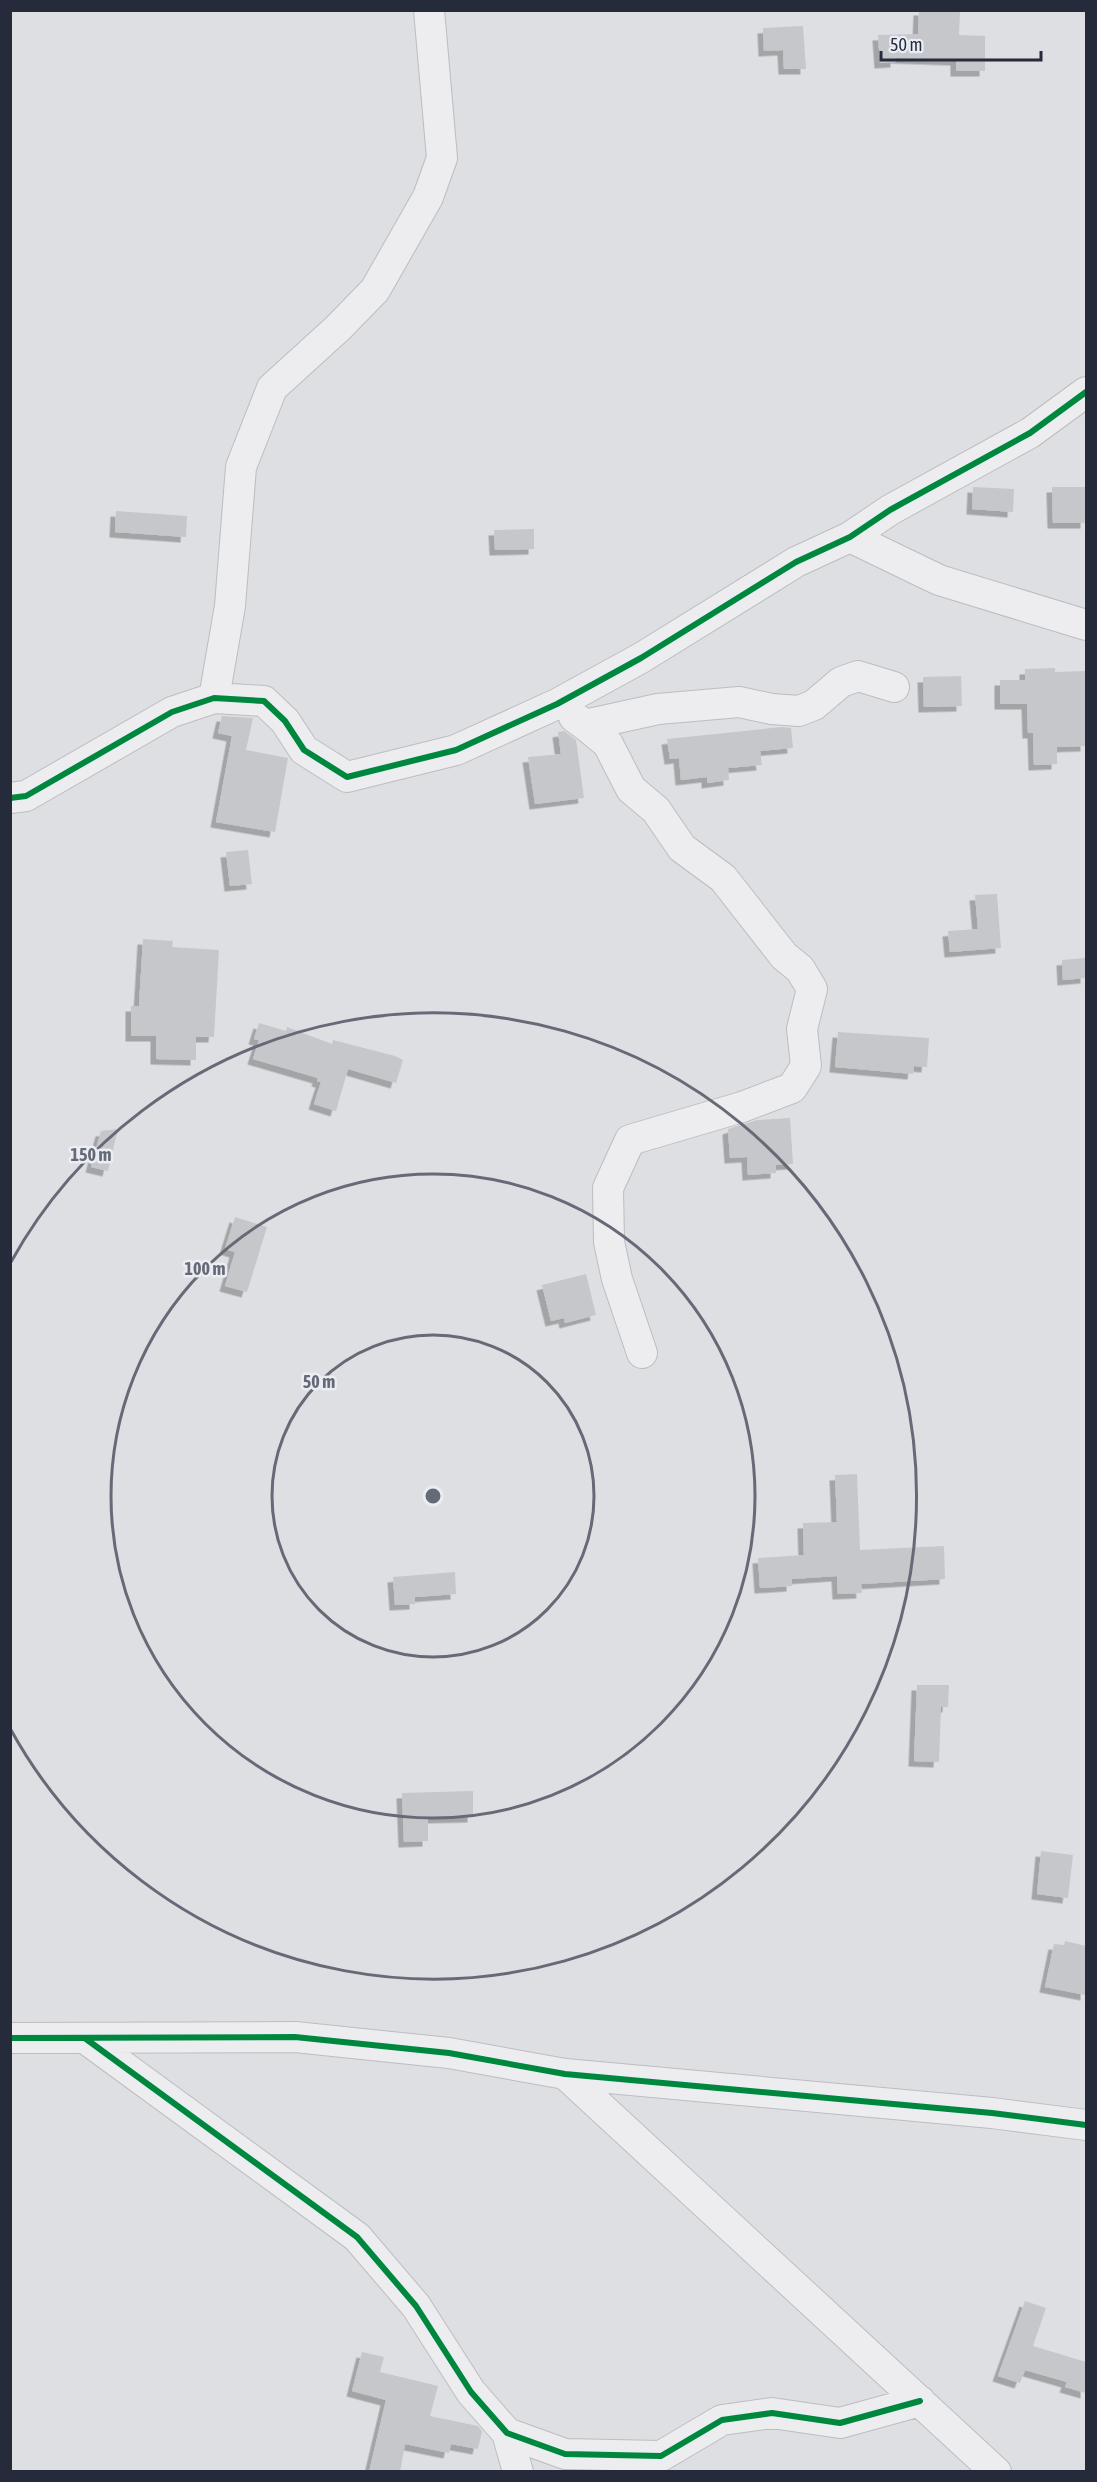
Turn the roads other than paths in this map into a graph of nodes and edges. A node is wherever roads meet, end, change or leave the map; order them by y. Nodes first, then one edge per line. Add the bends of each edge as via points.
1 (429, 10) edge
2 (1086, 392) edge
3 (850, 537) junction
4 (1086, 625) edge
5 (894, 687) dead end
6 (214, 698) junction
7 (557, 704) junction
8 (585, 725) junction
9 (10, 798) edge
10 (642, 1353) dead end
11 (10, 2038) edge
12 (86, 2039) junction
13 (565, 2074) junction
14 (1086, 2125) edge
15 (920, 2401) junction
16 (507, 2433) junction
17 (518, 2472) edge
18 (996, 2472) edge

1 - 6 street via 442,158 428,197 375,290 272,388 241,467 230,606
2 - 3 street via 1030,433 890,510
3 - 4 street via 939,580
3 - 7 street via 796,562 641,658
5 - 8 street via 858,676 841,682 814,705 799,711 772,710 739,702 658,709
6 - 7 street via 264,701 285,721 304,750 347,777 456,750
6 - 9 street via 172,712 26,796
7 - 8 street
8 - 10 street via 608,744 631,789 656,810 682,848 723,878 812,988 802,1029 807,1066 792,1088 630,1140 608,1188 609,1242
11 - 12 street
12 - 13 street via 295,2037 449,2053
12 - 16 street via 357,2237 417,2307 471,2392
13 - 14 street
13 - 15 street
15 - 16 street via 840,2423 772,2413 722,2420 661,2456 565,2454
15 - 18 street
16 - 17 street

